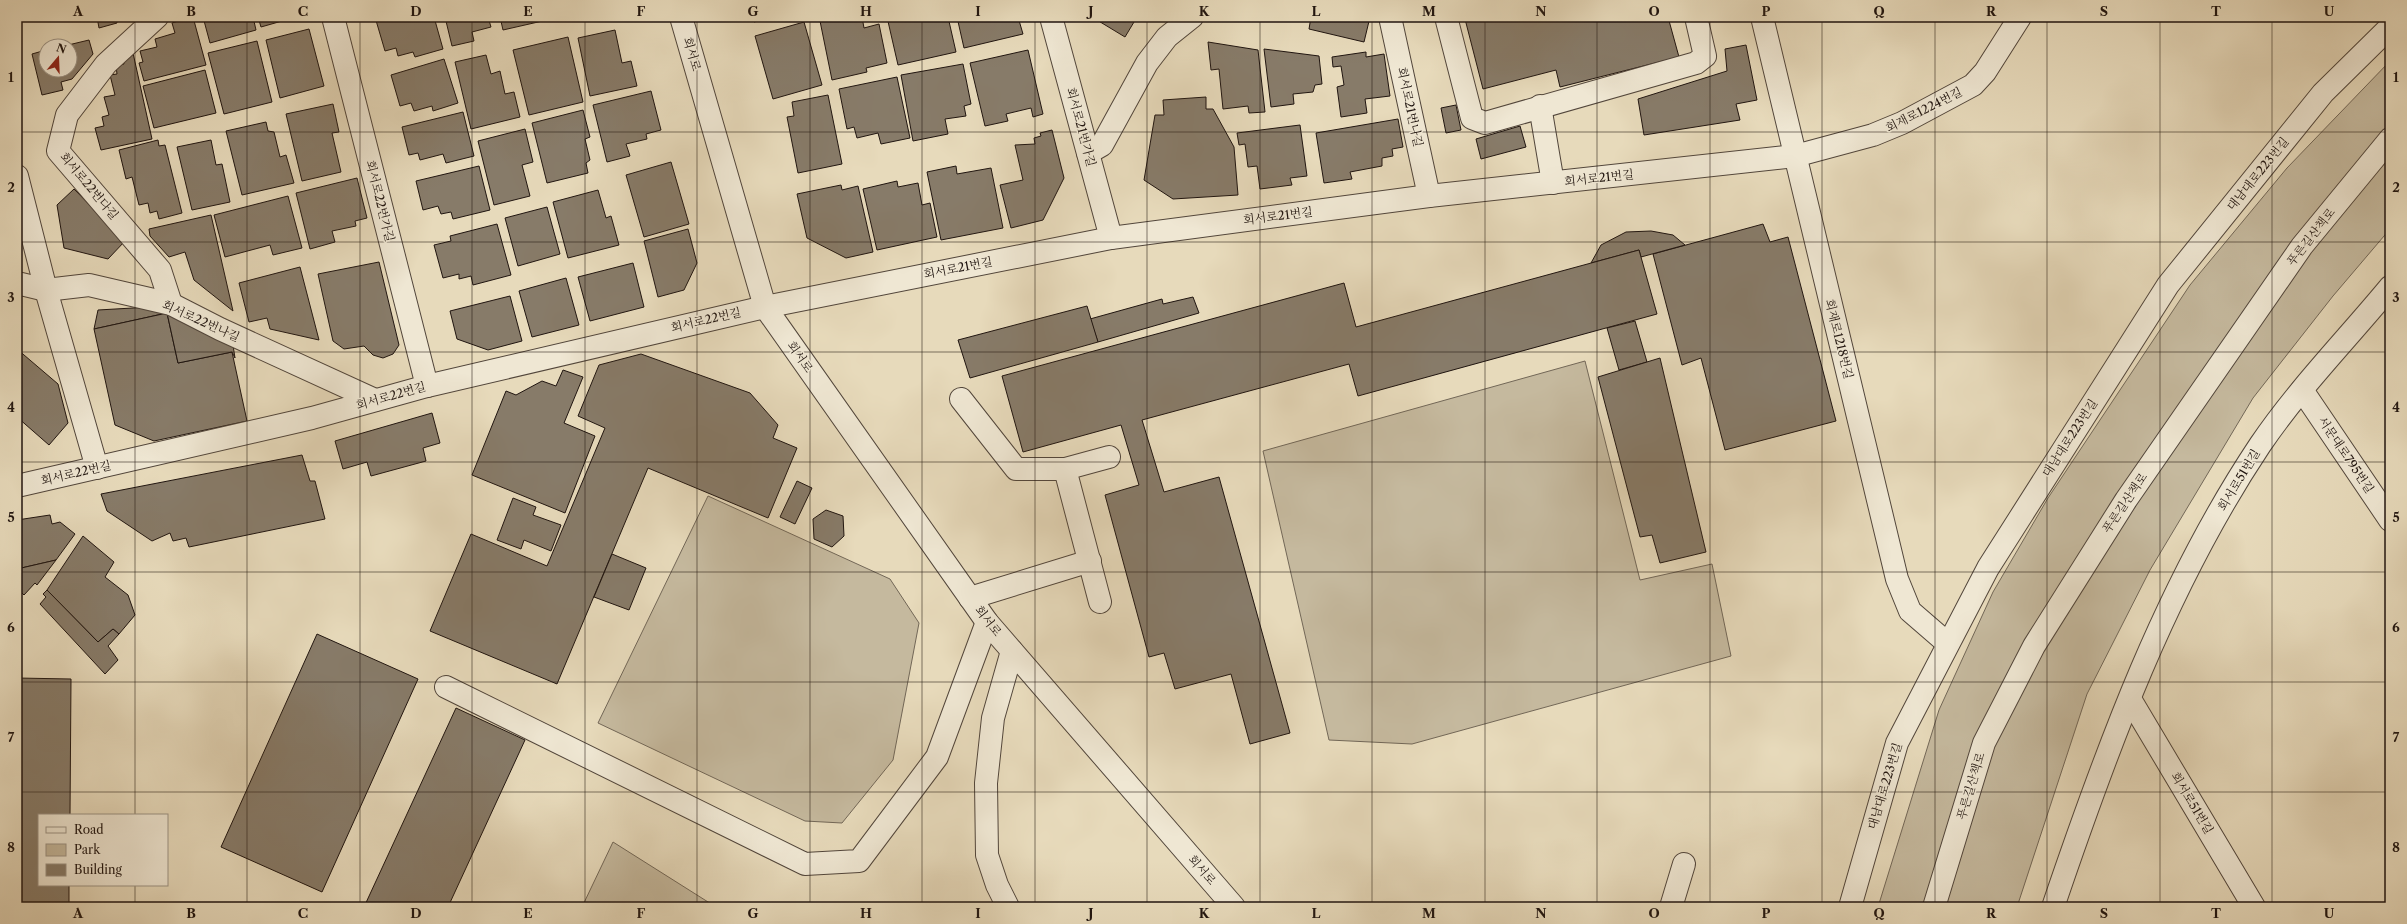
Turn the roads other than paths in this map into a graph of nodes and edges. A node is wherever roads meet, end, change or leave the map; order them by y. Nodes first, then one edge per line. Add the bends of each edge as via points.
1 (157, 17) edge
2 (333, 17) edge
3 (681, 17) edge
4 (1052, 17) edge
5 (1192, 17) edge
6 (1390, 17) edge
7 (1446, 17) edge
8 (1696, 17) edge
9 (1762, 17) edge
10 (2020, 17) edge
11 (2390, 27) edge
12 (1540, 106) junction
13 (2390, 139) edge
14 (1088, 152) junction
15 (1796, 156) junction
16 (17, 176) edge
17 (1553, 183) junction
18 (1429, 196) junction
19 (1111, 238) junction
20 (17, 283) edge
21 (2390, 287) edge
22 (46, 290) junction
23 (171, 304) junction
24 (765, 307) junction
25 (427, 386) junction
26 (2302, 390) junction
27 (961, 399) dead end
28 (375, 400) junction
29 (1109, 457) dead end
30 (97, 468) junction
31 (1066, 469) junction
32 (17, 486) edge
33 (2390, 520) edge
34 (1090, 561) junction
35 (970, 598) junction
36 (1100, 602) dead end
37 (987, 622) junction
38 (1947, 643) junction
39 (1012, 651) junction
40 (446, 687) dead end
41 (2130, 699) junction
42 (1684, 864) dead end
43 (1008, 907) edge
44 (1234, 907) edge
45 (1671, 907) edge
46 (1850, 907) edge
47 (1934, 907) edge
48 (2053, 907) edge
49 (2254, 907) edge

1 - 23 street, 회서로22번다길 via 106,64 67,115 58,151 160,270
2 - 25 street, 회서로22번가길
3 - 24 street, 회서로
4 - 14 street, 회서로21번가길
5 - 14 street via 1167,38 1151,58 1102,145
6 - 18 street, 회서로21번나길
7 - 12 street via 1472,118 1485,123
8 - 12 street via 1705,56 1696,63
9 - 15 street, 회재로1218번길
10 - 15 street, 회재로1224번길 via 1985,72 1973,85 1902,123
11 - 38 street, 대남대로223번길 via 2323,93 2168,285 1988,568
12 - 17 street
13 - 47 street, 푸른길산책로 via 2302,246 2126,500 2038,640 1984,743
14 - 19 street, 회서로21번가길
15 - 17 street, 회서로21번길
15 - 38 street, 회재로1218번길 via 1897,579 1910,611
16 - 22 street
17 - 18 street, 회서로21번길
18 - 19 street, 회서로21번길
19 - 24 street, 회서로21번길
20 - 22 street, 회서로22번나길
21 - 26 street, 회서로51번길
22 - 23 street, 회서로22번나길 via 89,284
22 - 30 street
23 - 28 street, 회서로22번나길 via 220,330
24 - 25 street, 회서로22번길
24 - 35 street, 회서로
25 - 28 street, 회서로22번길
26 - 33 street, 서문대로795번길
26 - 41 street, 회서로51번길 via 2261,444 2201,545 2173,599
27 - 31 street via 1016,469
28 - 30 street, 회서로22번길 via 312,418
29 - 31 street
30 - 32 street, 회서로22번길
31 - 34 street
34 - 35 street
34 - 36 street
35 - 37 street, 회서로
37 - 39 street, 회서로
37 - 40 street via 936,757 859,861 804,864
38 - 46 street, 대남대로223번길 via 1897,743
39 - 43 street via 993,718 986,783 987,855
39 - 44 street, 회서로
41 - 48 street, 회서로51번길 via 2088,805
41 - 49 street, 회서로51번길
42 - 45 street

